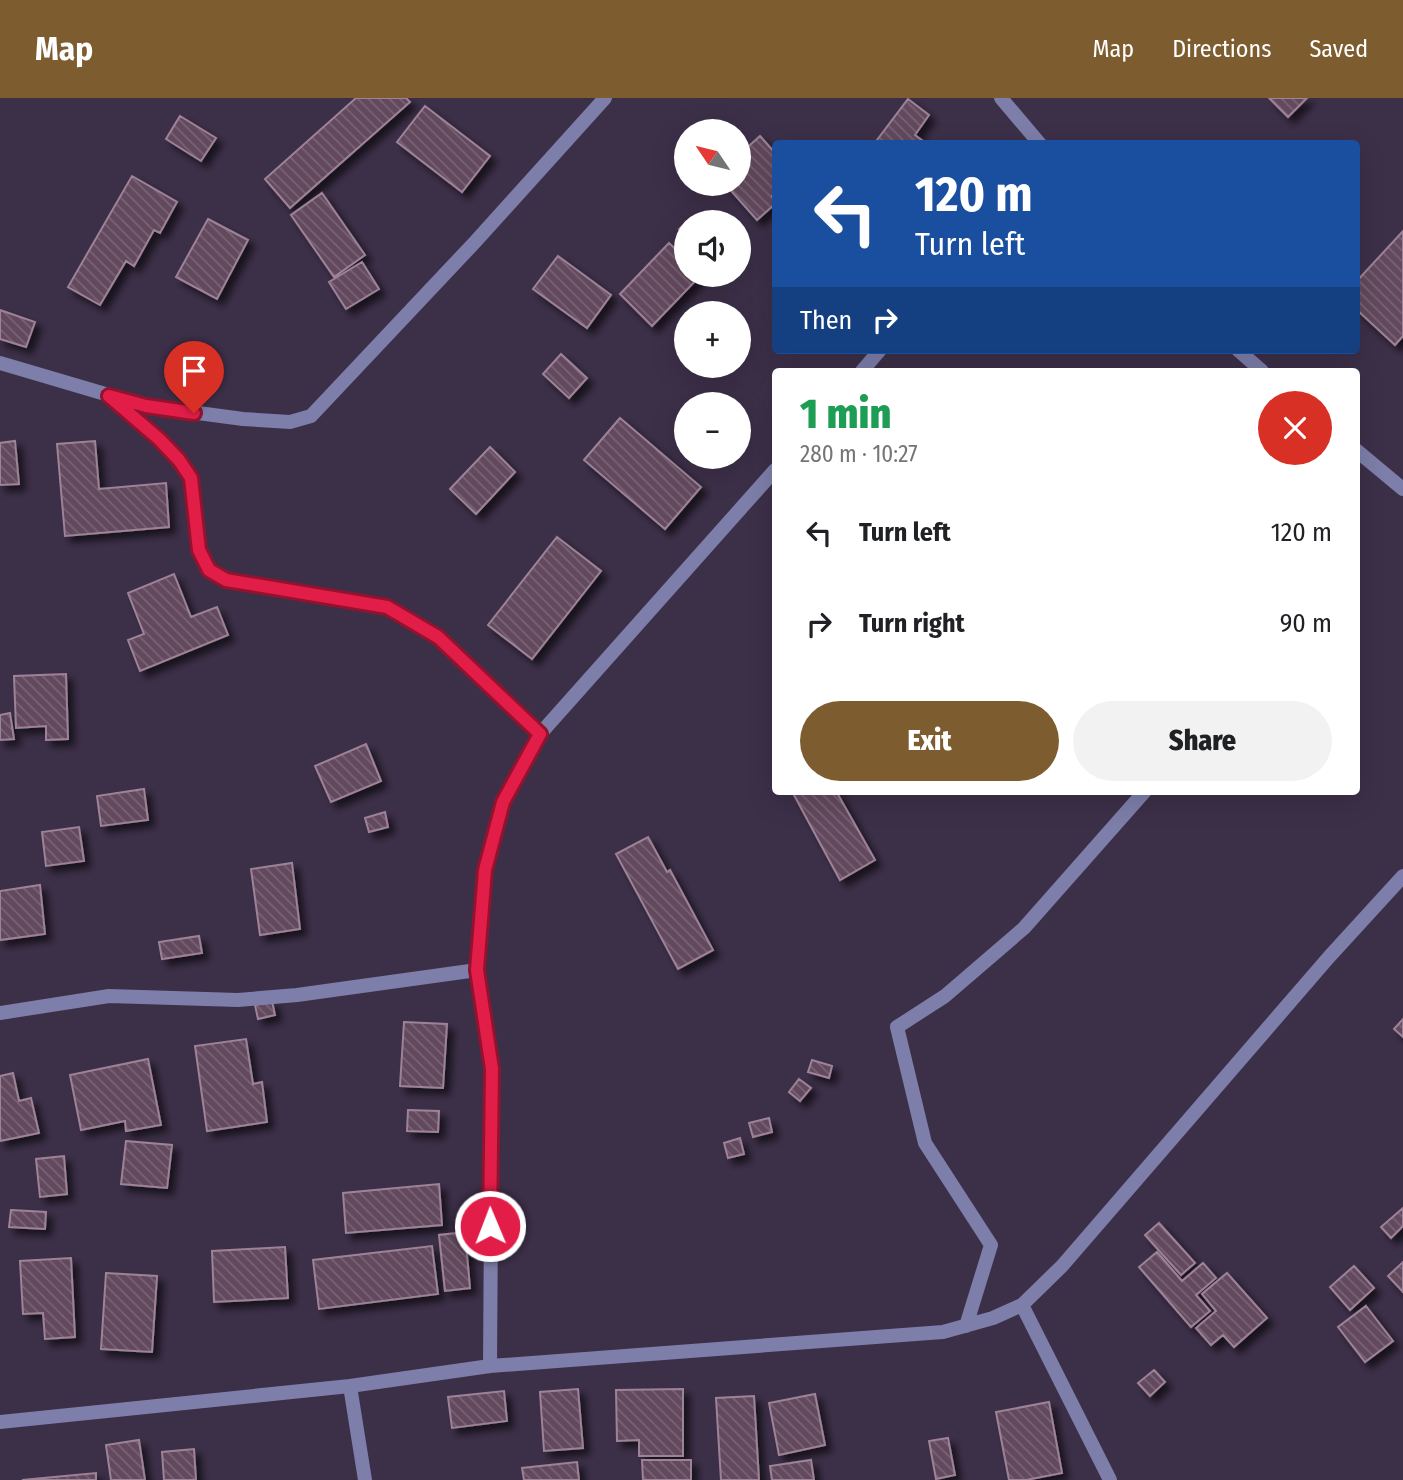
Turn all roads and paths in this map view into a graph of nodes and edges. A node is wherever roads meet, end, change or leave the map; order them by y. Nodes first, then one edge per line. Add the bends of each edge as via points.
1 (605, 98) edge
2 (1001, 98) edge
3 (1037, 140) edge
4 (877, 354) edge
5 (1243, 354) edge
6 (0, 363) edge
7 (865, 368) edge
8 (1259, 368) edge
9 (109, 396) junction
10 (1360, 453) edge
11 (772, 473) edge
12 (1403, 489) edge
13 (540, 734) junction
14 (1141, 795) edge
15 (1403, 876) edge
16 (477, 970) junction
17 (0, 1013) edge
18 (1022, 1305) junction
19 (966, 1326) junction
20 (490, 1366) junction
21 (350, 1386) junction
22 (0, 1422) edge
23 (365, 1480) edge
24 (1110, 1480) edge

1 - 9 street via 311,416 290,422 243,419 146,406
2 - 3 street
4 - 7 street
5 - 8 street
6 - 9 street
9 - 13 street via 159,439 191,478 199,550 209,570 226,580 387,607 438,637
10 - 12 street
11 - 13 street
13 - 16 street via 500,813 485,870
14 - 19 street via 1024,928 945,996 897,1027 925,1143 991,1245
15 - 18 street via 1062,1266
16 - 17 street via 297,995 238,1000 108,996
16 - 20 street via 492,1069
18 - 19 street
18 - 24 street
19 - 20 street via 882,1338
20 - 21 street
21 - 22 street
21 - 23 street

